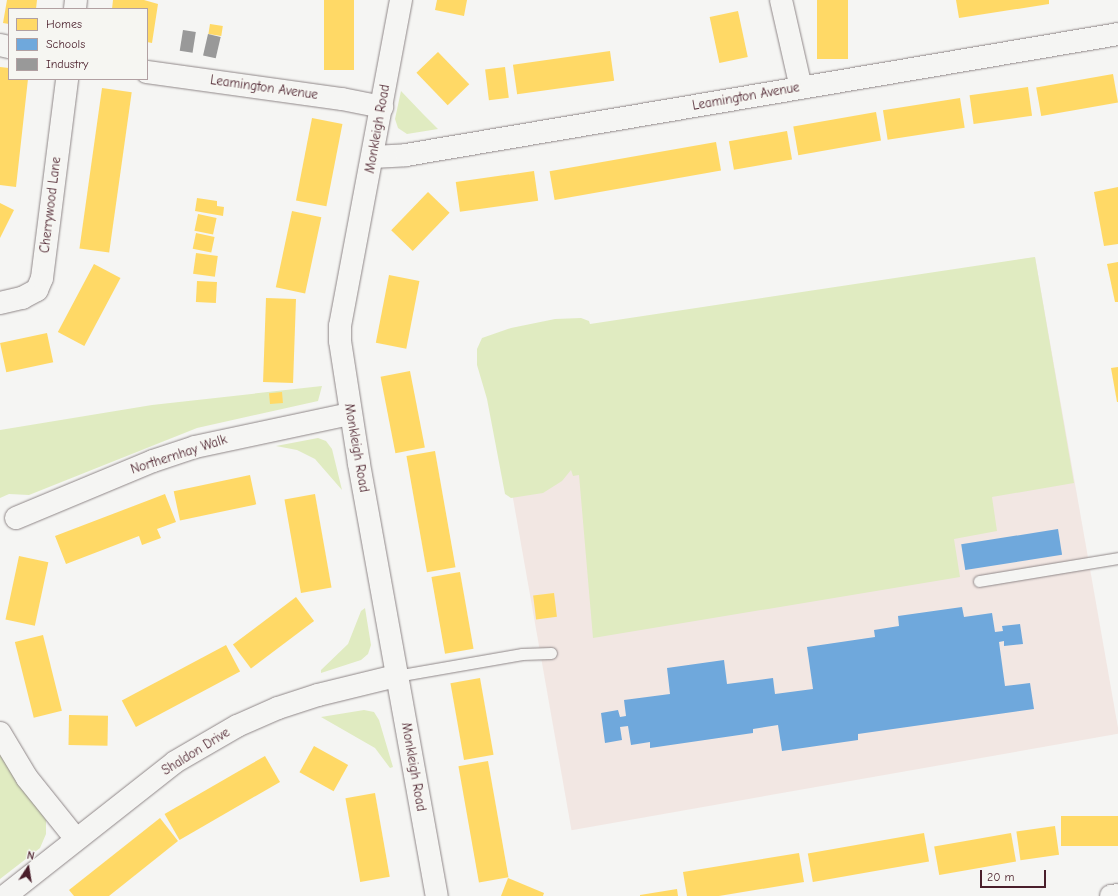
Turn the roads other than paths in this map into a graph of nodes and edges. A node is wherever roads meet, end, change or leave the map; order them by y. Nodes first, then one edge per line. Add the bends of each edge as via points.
1 (401, 0) edge
2 (781, 0) edge
3 (1118, 34) edge
4 (148, 72) edge
5 (67, 80) edge
6 (801, 88) junction
7 (382, 107) junction
8 (373, 158) junction
9 (0, 303) edge
10 (350, 414) junction
11 (16, 518) dead end
12 (1118, 558) edge
13 (979, 581) dead end
14 (551, 653) dead end
15 (396, 676) junction
16 (0, 733) edge
17 (76, 839) junction
18 (1118, 895) edge
19 (5, 896) edge
20 (437, 896) edge
21 (1112, 896) edge

1 - 7 street, Monkleigh Road
2 - 6 street
3 - 6 street, Leamington Avenue
4 - 7 street, Leamington Avenue via 342,99
5 - 9 street, Cherrywood Lane via 42,278 36,290 22,298
6 - 8 street, Leamington Avenue via 406,155
7 - 8 street, Monkleigh Road
8 - 10 street, Monkleigh Road via 340,326
10 - 11 street, Northernhay Walk via 194,447 153,461
10 - 15 street, Monkleigh Road
12 - 13 lane
14 - 15 lane via 522,654
15 - 17 street, Shaldon Drive via 318,695 278,708 237,726 175,762
15 - 20 street, Monkleigh Road
16 - 17 street via 27,778
17 - 19 street, Shaldon Drive
18 - 21 street

